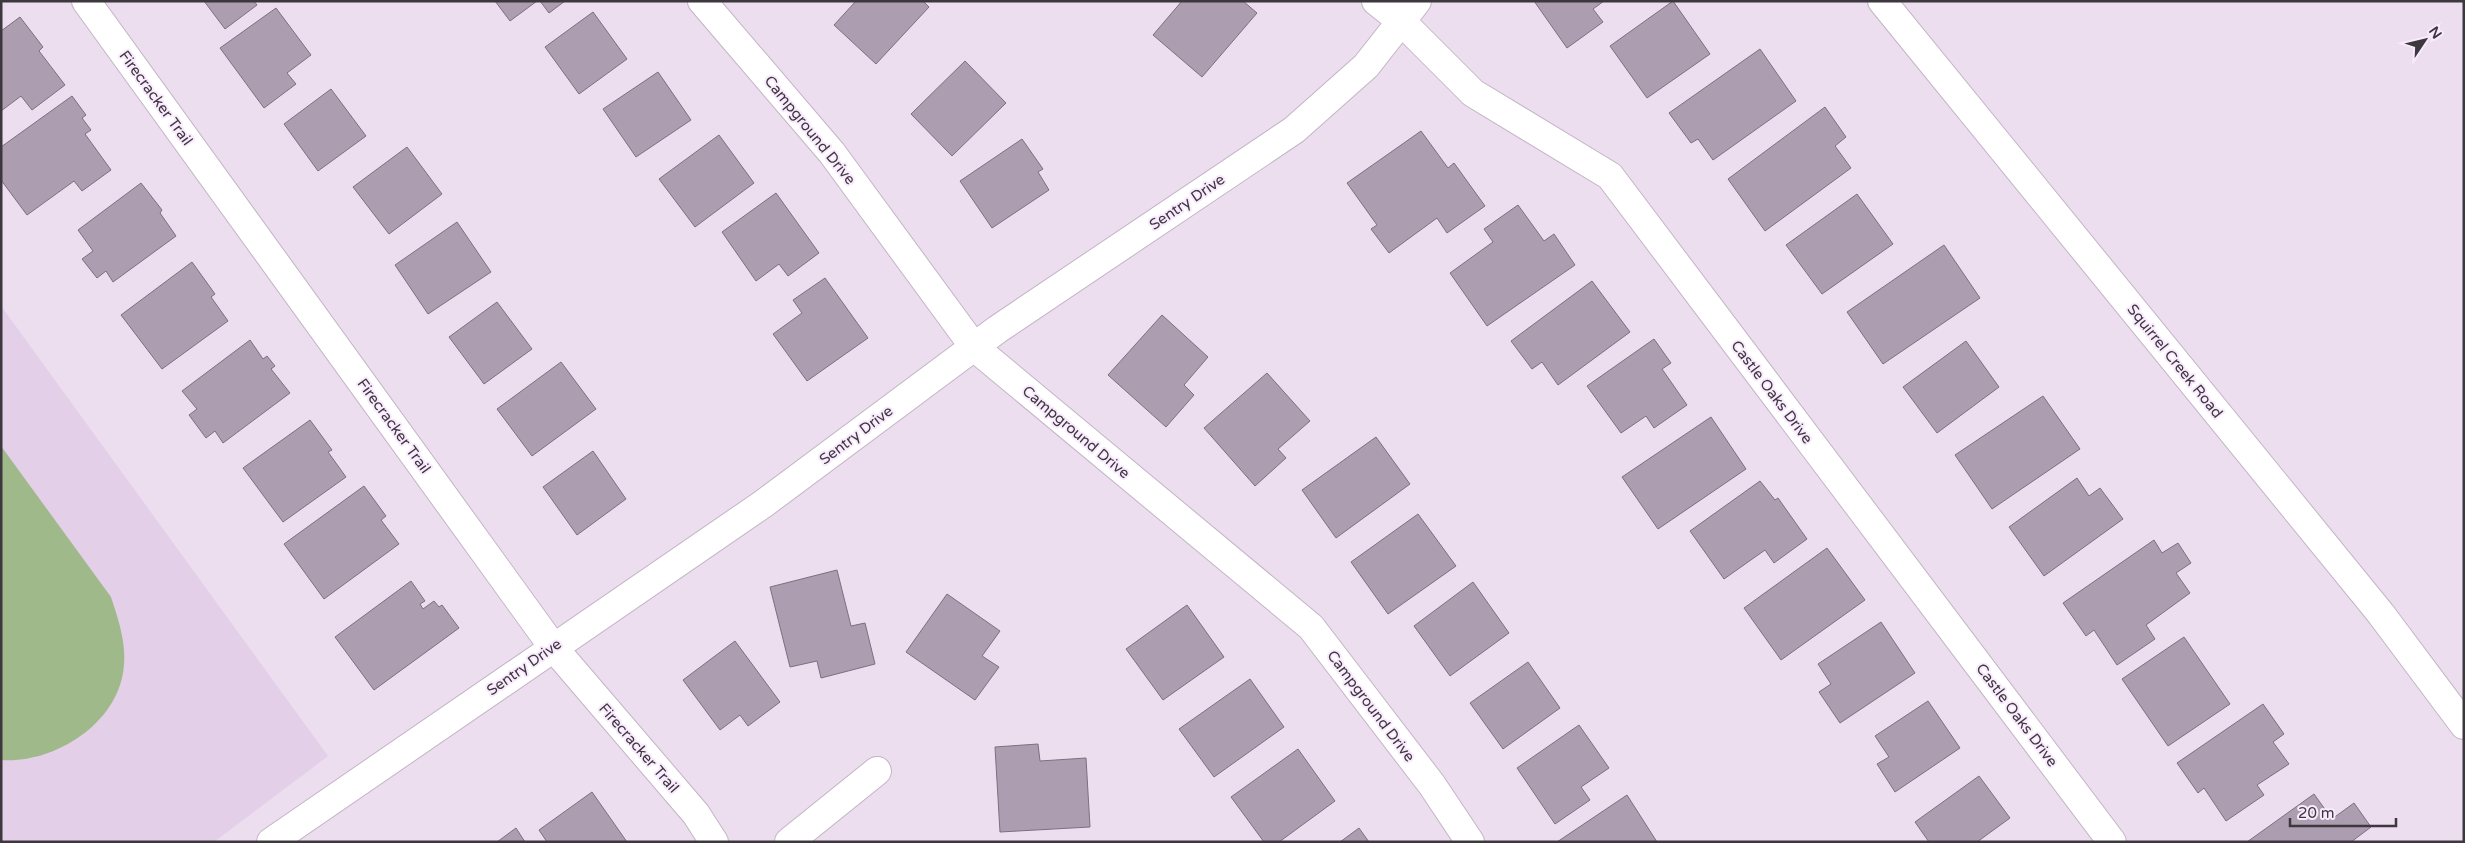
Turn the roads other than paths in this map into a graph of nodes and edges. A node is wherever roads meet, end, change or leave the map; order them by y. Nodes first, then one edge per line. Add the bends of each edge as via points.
1 (86, 1) edge
2 (702, 1) edge
3 (1376, 1) edge
4 (1882, 1) edge
5 (1409, 11) edge
6 (974, 347) junction
7 (553, 647) junction
8 (2464, 724) edge
9 (877, 771) dead end
10 (271, 842) edge
11 (714, 842) edge
12 (789, 842) edge
13 (1470, 842) edge
14 (2112, 842) edge

1 - 7 street, Firecracker Trail
2 - 6 street, Campground Drive via 832,154
3 - 5 street, Castle Oaks Drive
4 - 8 street, Squirrel Creek Road via 2381,614
5 - 6 street, Sentry Drive via 1366,66 1294,130
5 - 14 street, Castle Oaks Drive via 1473,93 1610,176
6 - 7 street, Sentry Drive via 763,504
6 - 13 street, Campground Drive via 1311,627 1432,785
7 - 10 street, Sentry Drive
7 - 11 street, Firecracker Trail via 696,814
9 - 12 street

